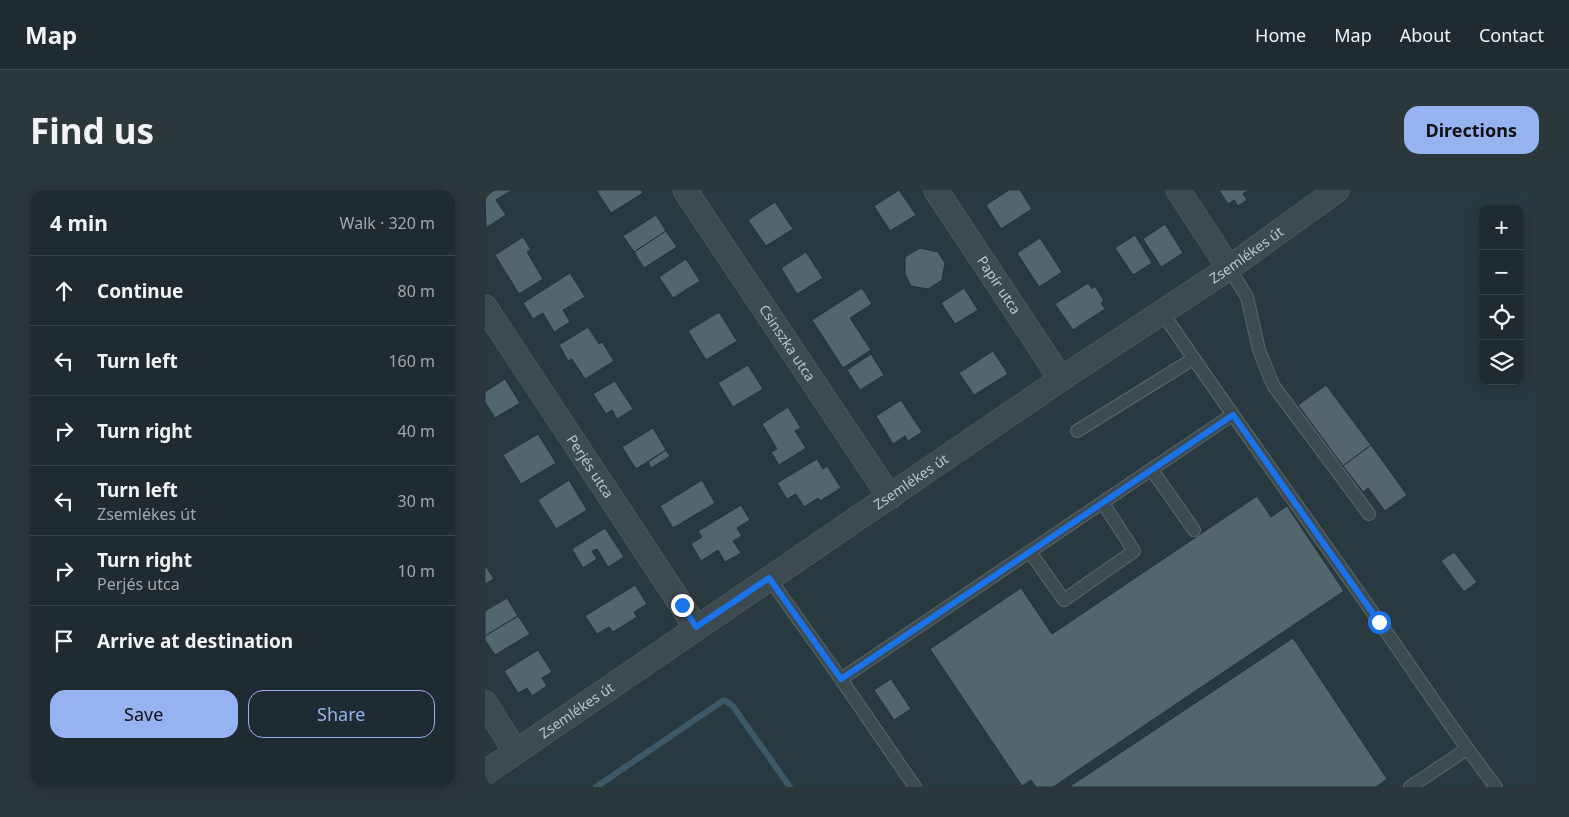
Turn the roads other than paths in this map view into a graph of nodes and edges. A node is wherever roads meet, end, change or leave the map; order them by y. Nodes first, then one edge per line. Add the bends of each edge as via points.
1 (685, 190) edge
2 (936, 190) edge
3 (1178, 190) edge
4 (1337, 190) edge
5 (1229, 268) junction
6 (485, 307) edge
7 (1162, 312) junction
8 (1193, 359) junction
9 (1061, 379) junction
10 (1233, 415) junction
11 (1077, 431) dead end
12 (1152, 470) junction
13 (890, 497) junction
14 (1103, 503) junction
15 (1369, 514) dead end
16 (1194, 530) dead end
17 (1030, 552) junction
18 (769, 578) junction
19 (696, 627) junction
20 (841, 679) junction
21 (485, 703) edge
22 (1467, 749) junction
23 (516, 752) junction
24 (485, 773) edge
25 (915, 787) edge
26 (1410, 787) edge
27 (1496, 787) edge

1 - 13 street, Csinszka utca
2 - 9 street, Papír utca
3 - 5 street
4 - 5 street, Zsemlékes út
5 - 7 street, Zsemlékes út
5 - 15 lane via 1247,297 1259,350 1273,384
6 - 19 street, Perjés utca
7 - 8 lane
7 - 9 street, Zsemlékes út
8 - 10 lane
8 - 11 lane
9 - 13 street, Zsemlékes út
10 - 12 lane
10 - 22 lane
12 - 14 lane
12 - 16 lane
13 - 18 street, Zsemlékes út
14 - 17 lane
14 - 17 lane via 1134,552 1063,600
17 - 20 lane
18 - 19 street, Zsemlékes út
18 - 20 lane
19 - 23 street, Zsemlékes út
20 - 25 lane
21 - 23 street
22 - 26 lane
22 - 27 lane
23 - 24 street, Zsemlékes út

